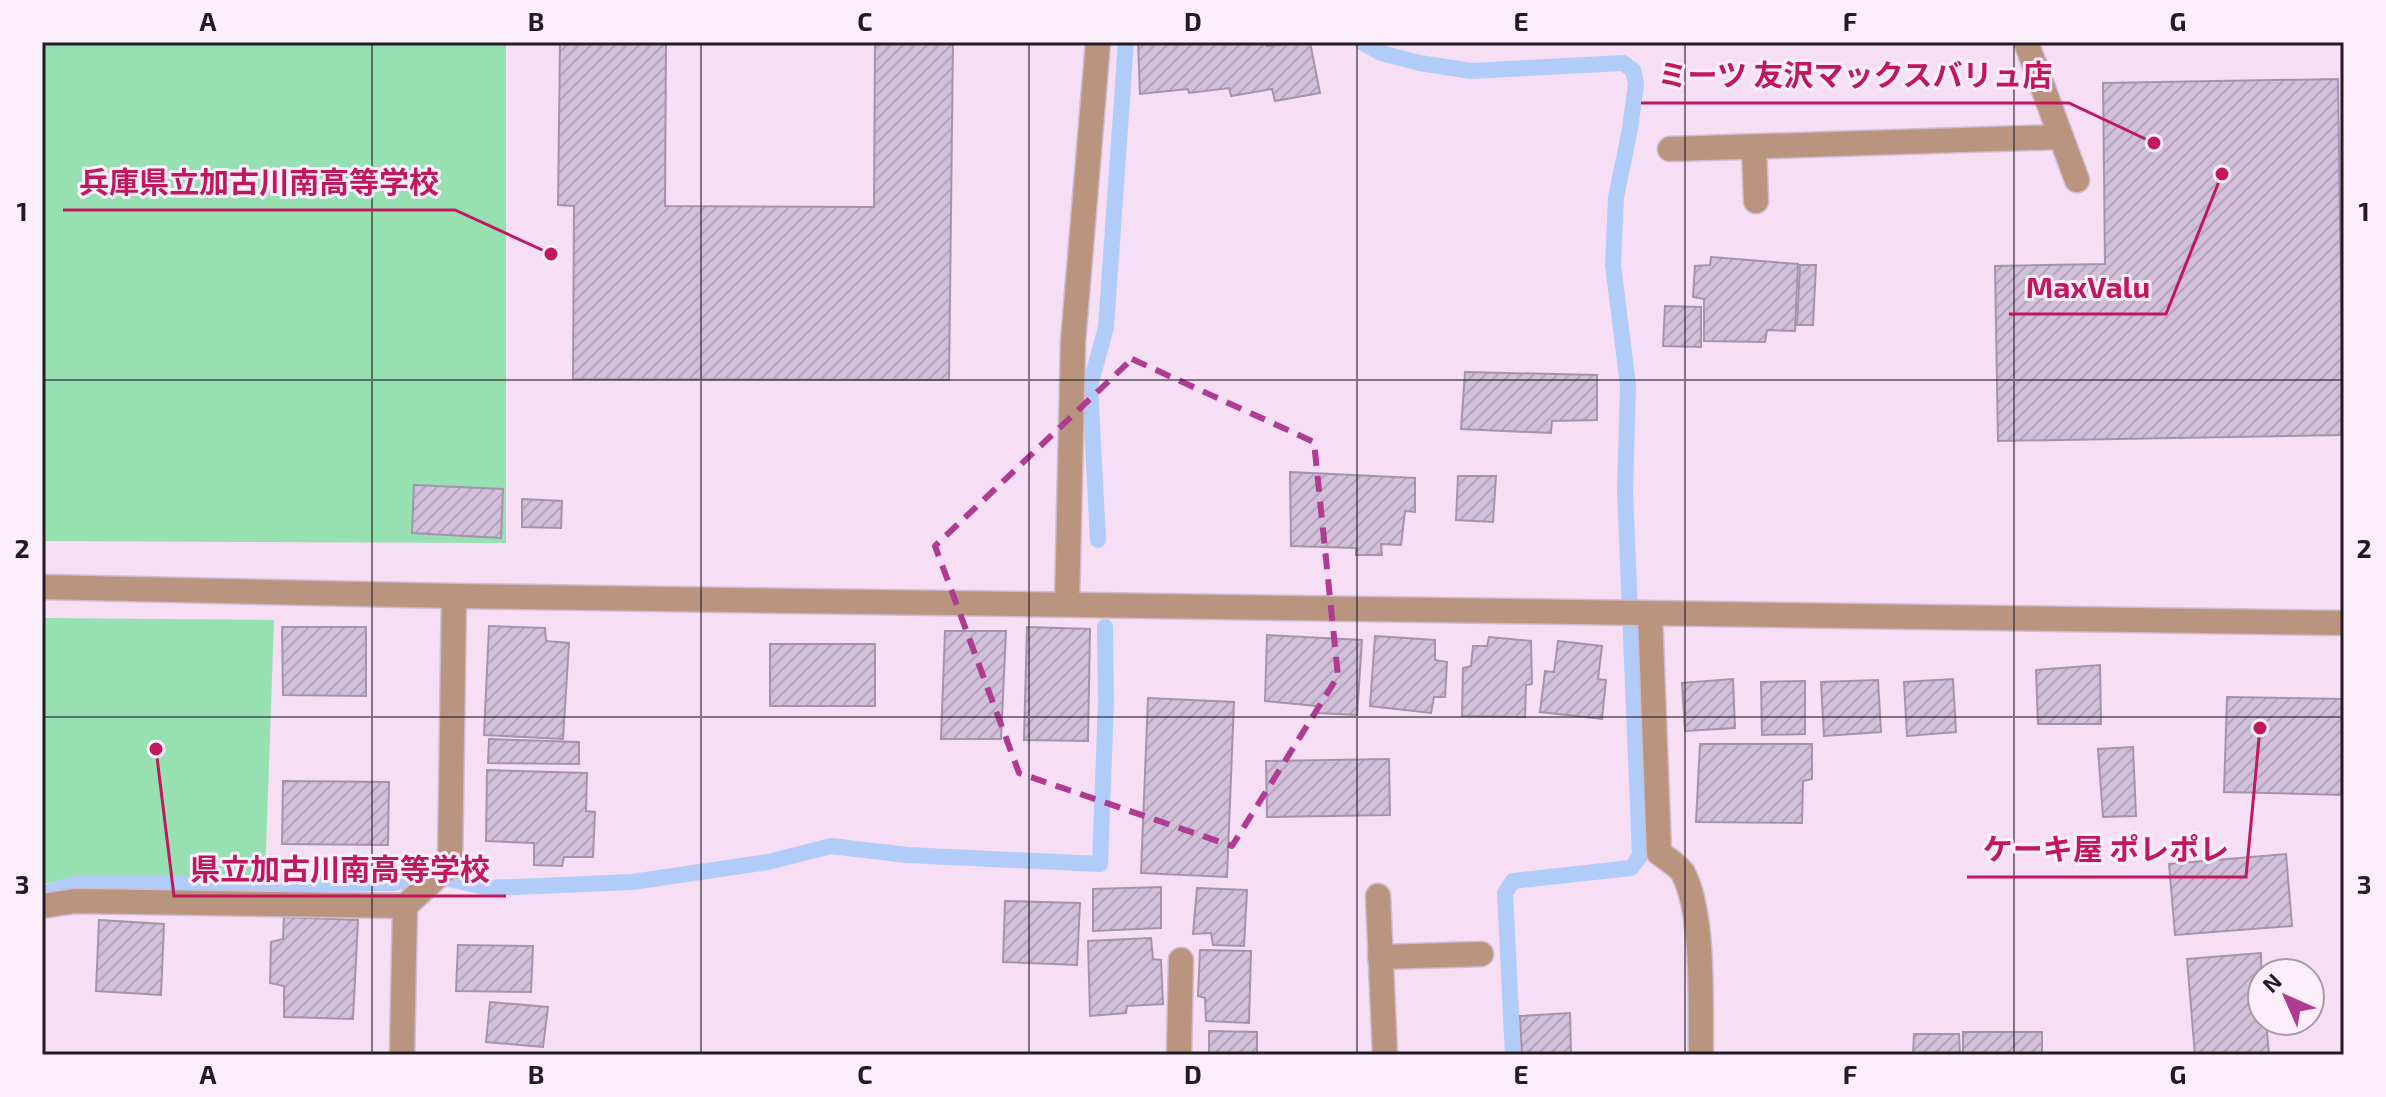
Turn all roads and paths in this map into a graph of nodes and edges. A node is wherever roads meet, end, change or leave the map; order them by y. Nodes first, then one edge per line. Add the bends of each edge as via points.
1 (1098, 42) edge
2 (2026, 42) edge
3 (2061, 137) junction
4 (1754, 147) junction
5 (1670, 149) dead end
6 (2077, 180) dead end
7 (1756, 201) dead end
8 (42, 587) edge
9 (454, 596) junction
10 (1078, 604) junction
11 (1650, 614) junction
12 (2344, 623) edge
13 (1378, 896) dead end
14 (42, 906) edge
15 (405, 906) junction
16 (1481, 954) dead end
17 (1380, 957) junction
18 (1181, 960) dead end
19 (402, 1055) edge
20 (1179, 1055) edge
21 (1385, 1055) edge
22 (1701, 1055) edge

1 - 10 street via 1073,342
2 - 3 street
3 - 4 street
3 - 6 street
4 - 5 street
4 - 7 street
8 - 9 street
9 - 10 street
9 - 15 street via 450,865
10 - 11 street
11 - 12 street
11 - 22 street via 1659,853 1681,870 1694,901
13 - 17 street
14 - 15 street via 75,901
15 - 19 street
16 - 17 street
17 - 21 street
18 - 20 street

